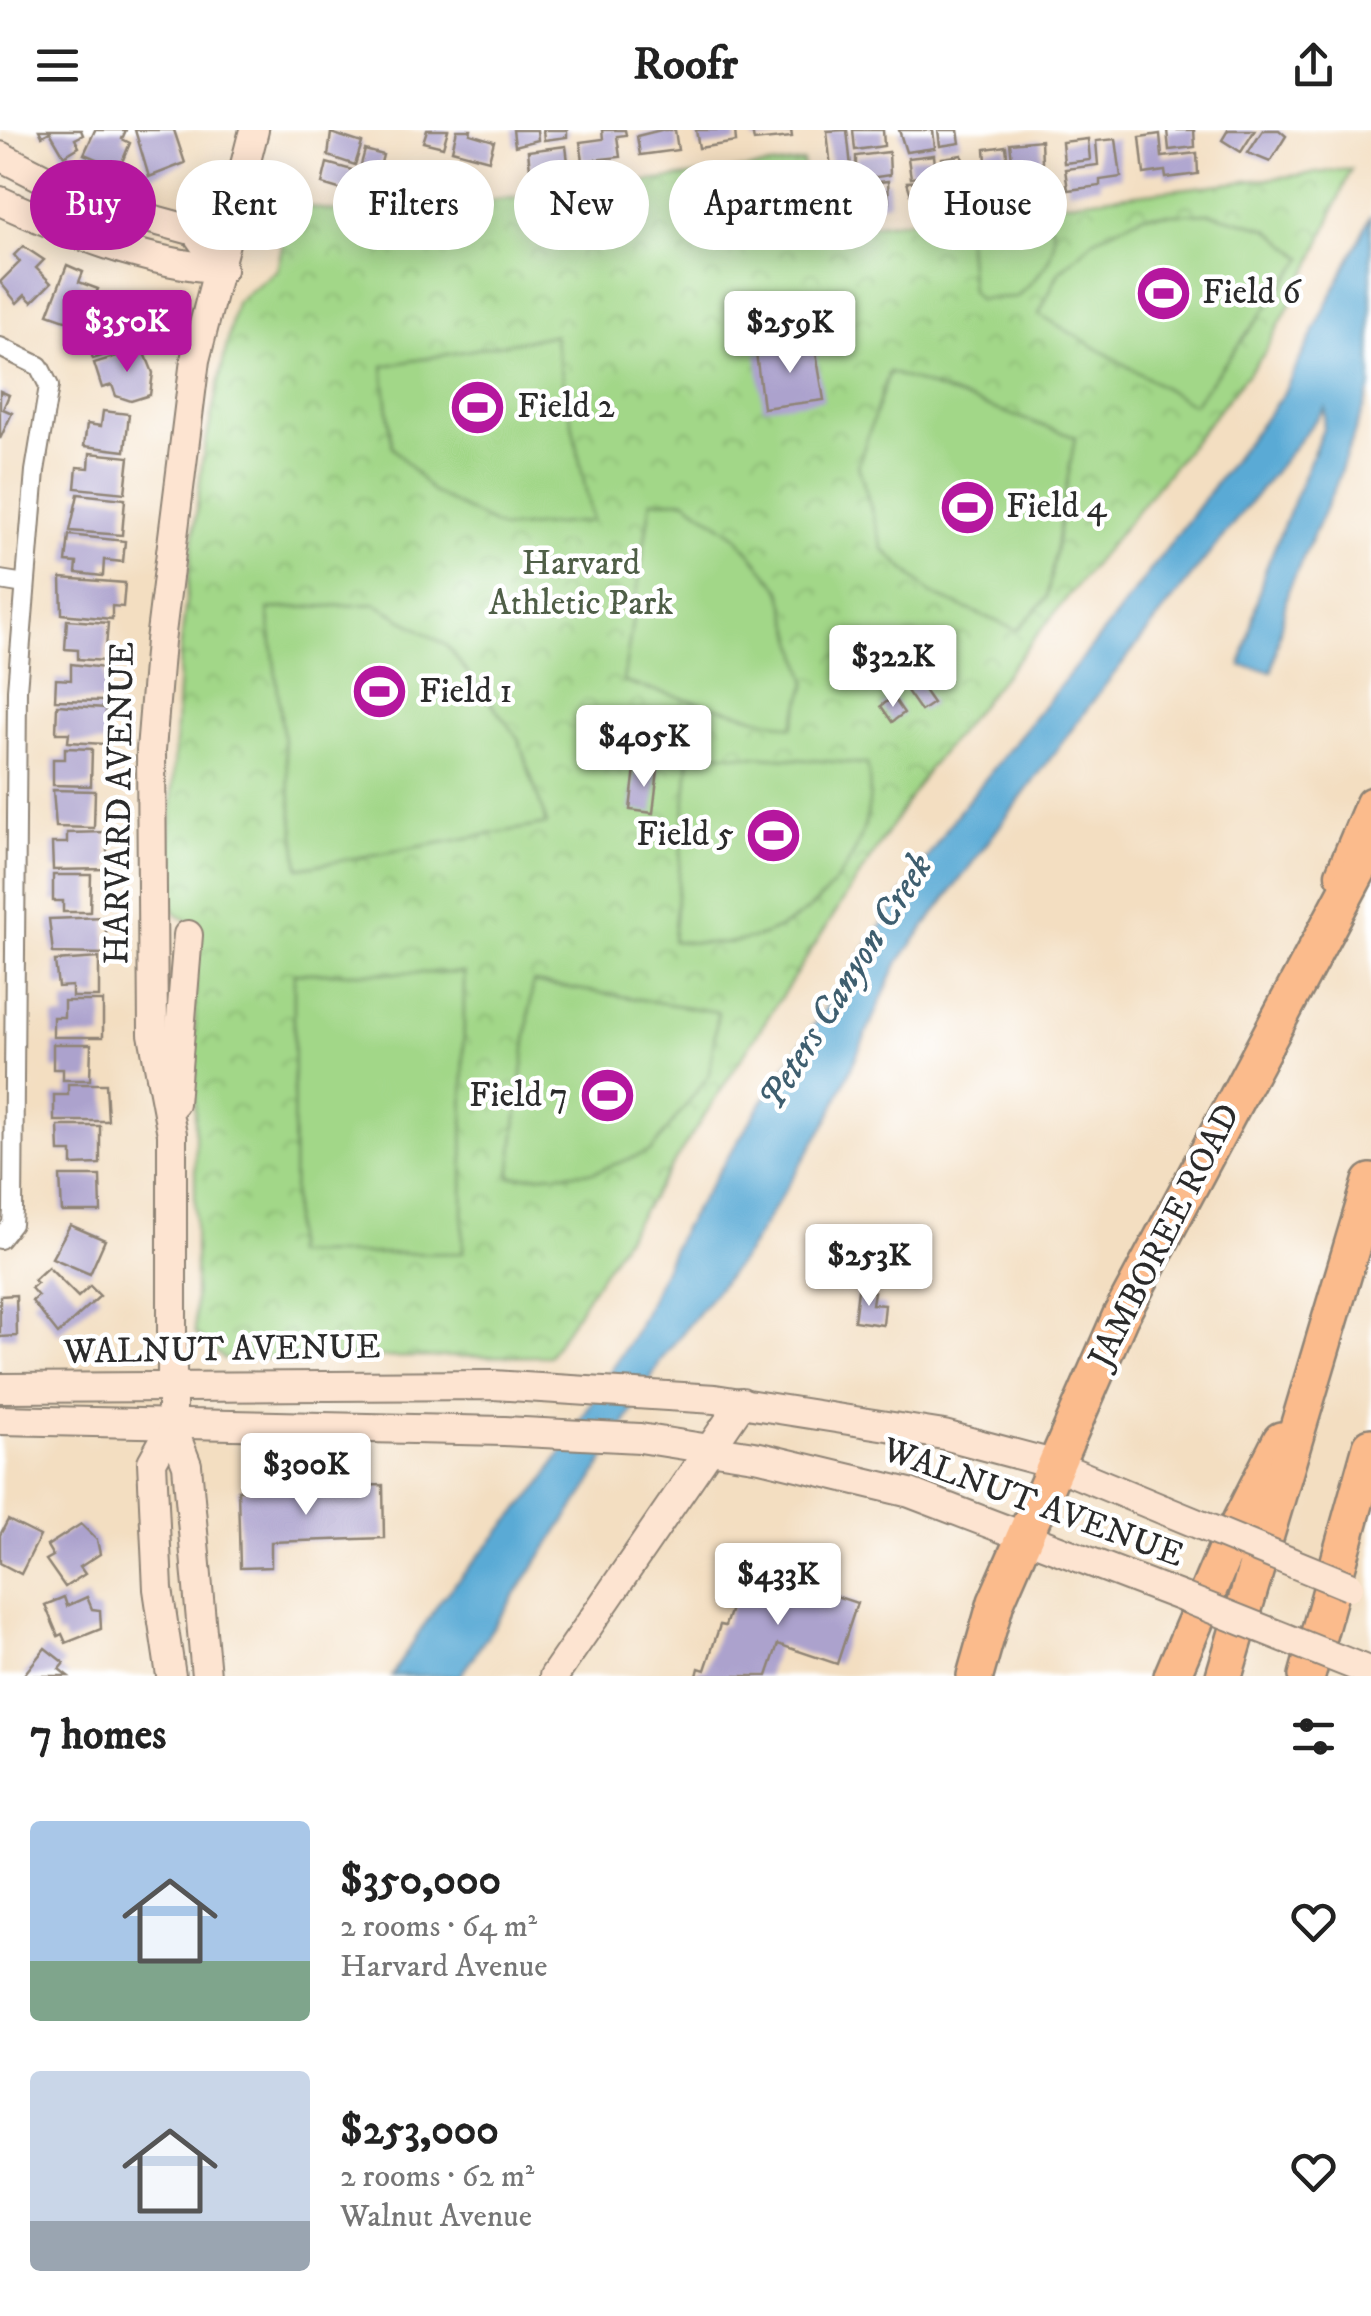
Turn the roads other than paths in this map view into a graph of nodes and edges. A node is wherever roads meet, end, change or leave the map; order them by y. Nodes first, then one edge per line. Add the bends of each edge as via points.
1 (254, 130) edge
2 (274, 130) edge
3 (0, 156) edge
4 (247, 160) edge
5 (259, 160) edge
6 (0, 201) edge
7 (226, 250) edge
8 (222, 269) junction
9 (0, 346) edge
10 (0, 580) edge
11 (25, 584) junction
12 (1371, 803) edge
13 (7, 807) edge
14 (1371, 846) edge
15 (188, 935) dead end
16 (1297, 979) junction
17 (6, 1025) edge
18 (172, 1134) junction
19 (1371, 1182) edge
20 (2, 1238) edge
21 (170, 1387) junction
22 (0, 1388) edge
23 (1312, 1393) junction
24 (742, 1402) junction
25 (0, 1420) edge
26 (172, 1426) junction
27 (1371, 1446) edge
28 (710, 1450) junction
29 (1371, 1463) edge
30 (1052, 1464) junction
31 (1024, 1533) junction
32 (1371, 1595) edge
33 (1371, 1672) edge
34 (171, 1676) edge
35 (206, 1676) edge
36 (554, 1676) edge
37 (975, 1676) edge
38 (1172, 1676) edge
39 (1224, 1676) edge
40 (1307, 1676) edge
41 (1328, 1676) edge

1 - 4 main road, HARVARD AVENUE
2 - 5 main road
3 - 8 main road via 92,203 195,231
6 - 8 main road via 73,234 186,267
7 - 8 main road, HARVARD AVENUE
8 - 18 main road, HARVARD AVENUE via 195,360 152,750 153,1034
9 - 11 street via 45,374 48,399
10 - 11 street
11 - 13 street
12 - 16 main road, JAMBOREE ROAD
13 - 17 street
14 - 16 highway
15 - 18 main road
16 - 30 highway, JAMBOREE ROAD via 1120,1317
17 - 20 street via 13,1210
18 - 21 main road, HARVARD AVENUE
19 - 23 highway
21 - 22 main road, WALNUT AVENUE
21 - 24 main road, WALNUT AVENUE via 577,1388
21 - 26 main road, HARVARD AVENUE
23 - 38 highway via 1270,1458
23 - 39 highway
24 - 28 main road
24 - 30 main road, WALNUT AVENUE via 870,1420
25 - 26 main road, WALNUT AVENUE
26 - 28 main road, WALNUT AVENUE via 550,1433
26 - 34 main road, HARVARD AVENUE via 152,1462 154,1550
26 - 35 main road, HARVARD AVENUE via 186,1464
27 - 40 highway
28 - 31 main road, WALNUT AVENUE via 910,1493
28 - 36 main road
29 - 41 highway
30 - 31 highway, JAMBOREE ROAD
30 - 32 main road, WALNUT AVENUE, bridge
31 - 33 main road, WALNUT AVENUE, bridge
31 - 37 highway, JAMBOREE ROAD

